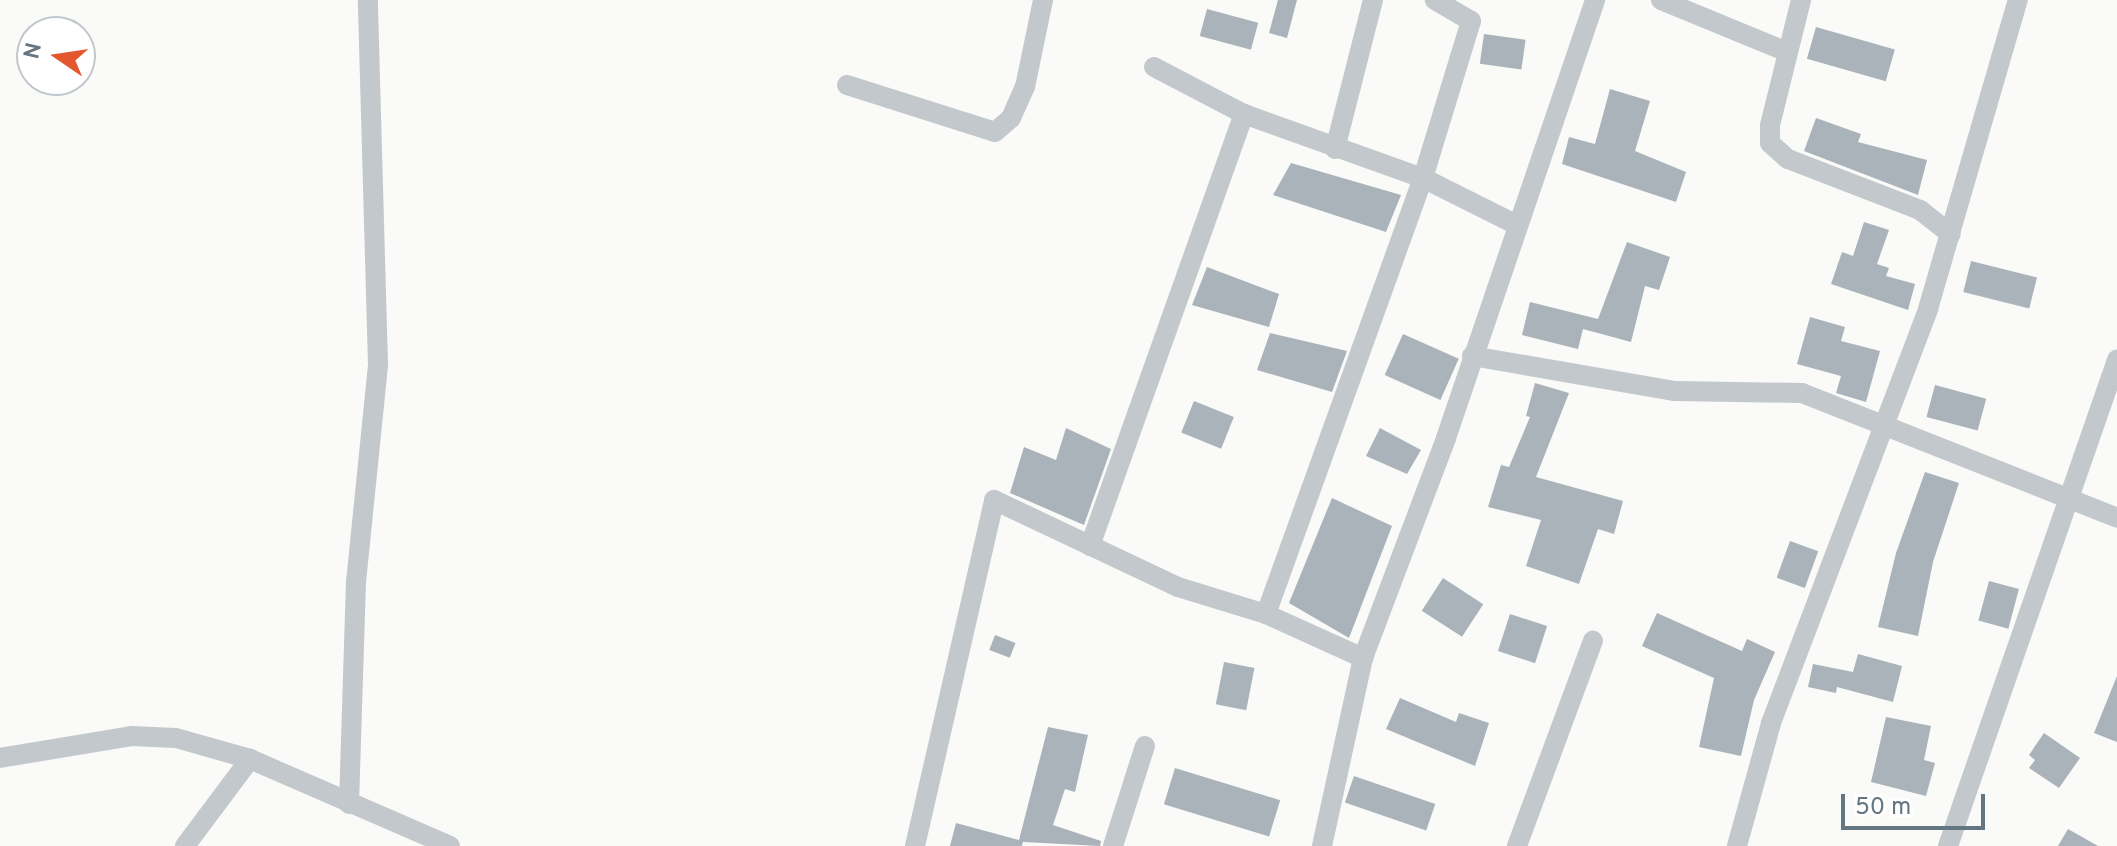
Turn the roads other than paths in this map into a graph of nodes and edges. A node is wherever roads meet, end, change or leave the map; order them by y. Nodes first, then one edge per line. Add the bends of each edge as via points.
1 (368, 0) edge
2 (1043, 0) edge
3 (1373, 0) edge
4 (1435, 0) edge
5 (1595, 0) edge
6 (1661, 0) edge
7 (1801, 0) edge
8 (2018, 0) edge
9 (1787, 52) junction
10 (1154, 67) dead end
11 (847, 85) dead end
12 (1244, 114) junction
13 (1335, 149) junction
14 (1423, 178) junction
15 (1517, 225) junction
16 (1951, 234) junction
17 (1472, 356) junction
18 (2117, 360) edge
19 (1885, 423) junction
20 (2065, 498) junction
21 (2117, 518) edge
22 (1090, 546) junction
23 (1266, 614) junction
24 (1593, 641) dead end
25 (1363, 658) junction
26 (1145, 746) dead end
27 (0, 758) edge
28 (250, 759) junction
29 (349, 804) junction
30 (185, 846) edge
31 (450, 846) edge
32 (915, 846) edge
33 (1113, 846) edge
34 (1322, 846) edge
35 (1517, 846) edge
36 (1737, 846) edge
37 (1948, 846) edge

1 - 29 street via 378,365 356,582
2 - 11 street via 1025,87 1011,118 995,132
3 - 13 street
4 - 14 street via 1471,21
5 - 15 street
6 - 9 street
7 - 9 street
8 - 16 street
9 - 16 street via 1770,143 1788,159 1920,210
10 - 12 street
12 - 13 street
12 - 22 street
13 - 14 street
14 - 15 street
14 - 23 street
15 - 17 street
16 - 19 street
17 - 19 street via 1675,391 1802,393
17 - 25 street
18 - 20 street
19 - 20 street
19 - 36 street via 1771,723
20 - 21 street
20 - 37 street
22 - 23 street via 1178,587
22 - 32 street via 994,500
23 - 25 street
24 - 35 street
25 - 34 street
26 - 33 street
27 - 28 street via 131,736 176,738
28 - 29 street
28 - 30 street
29 - 31 street

